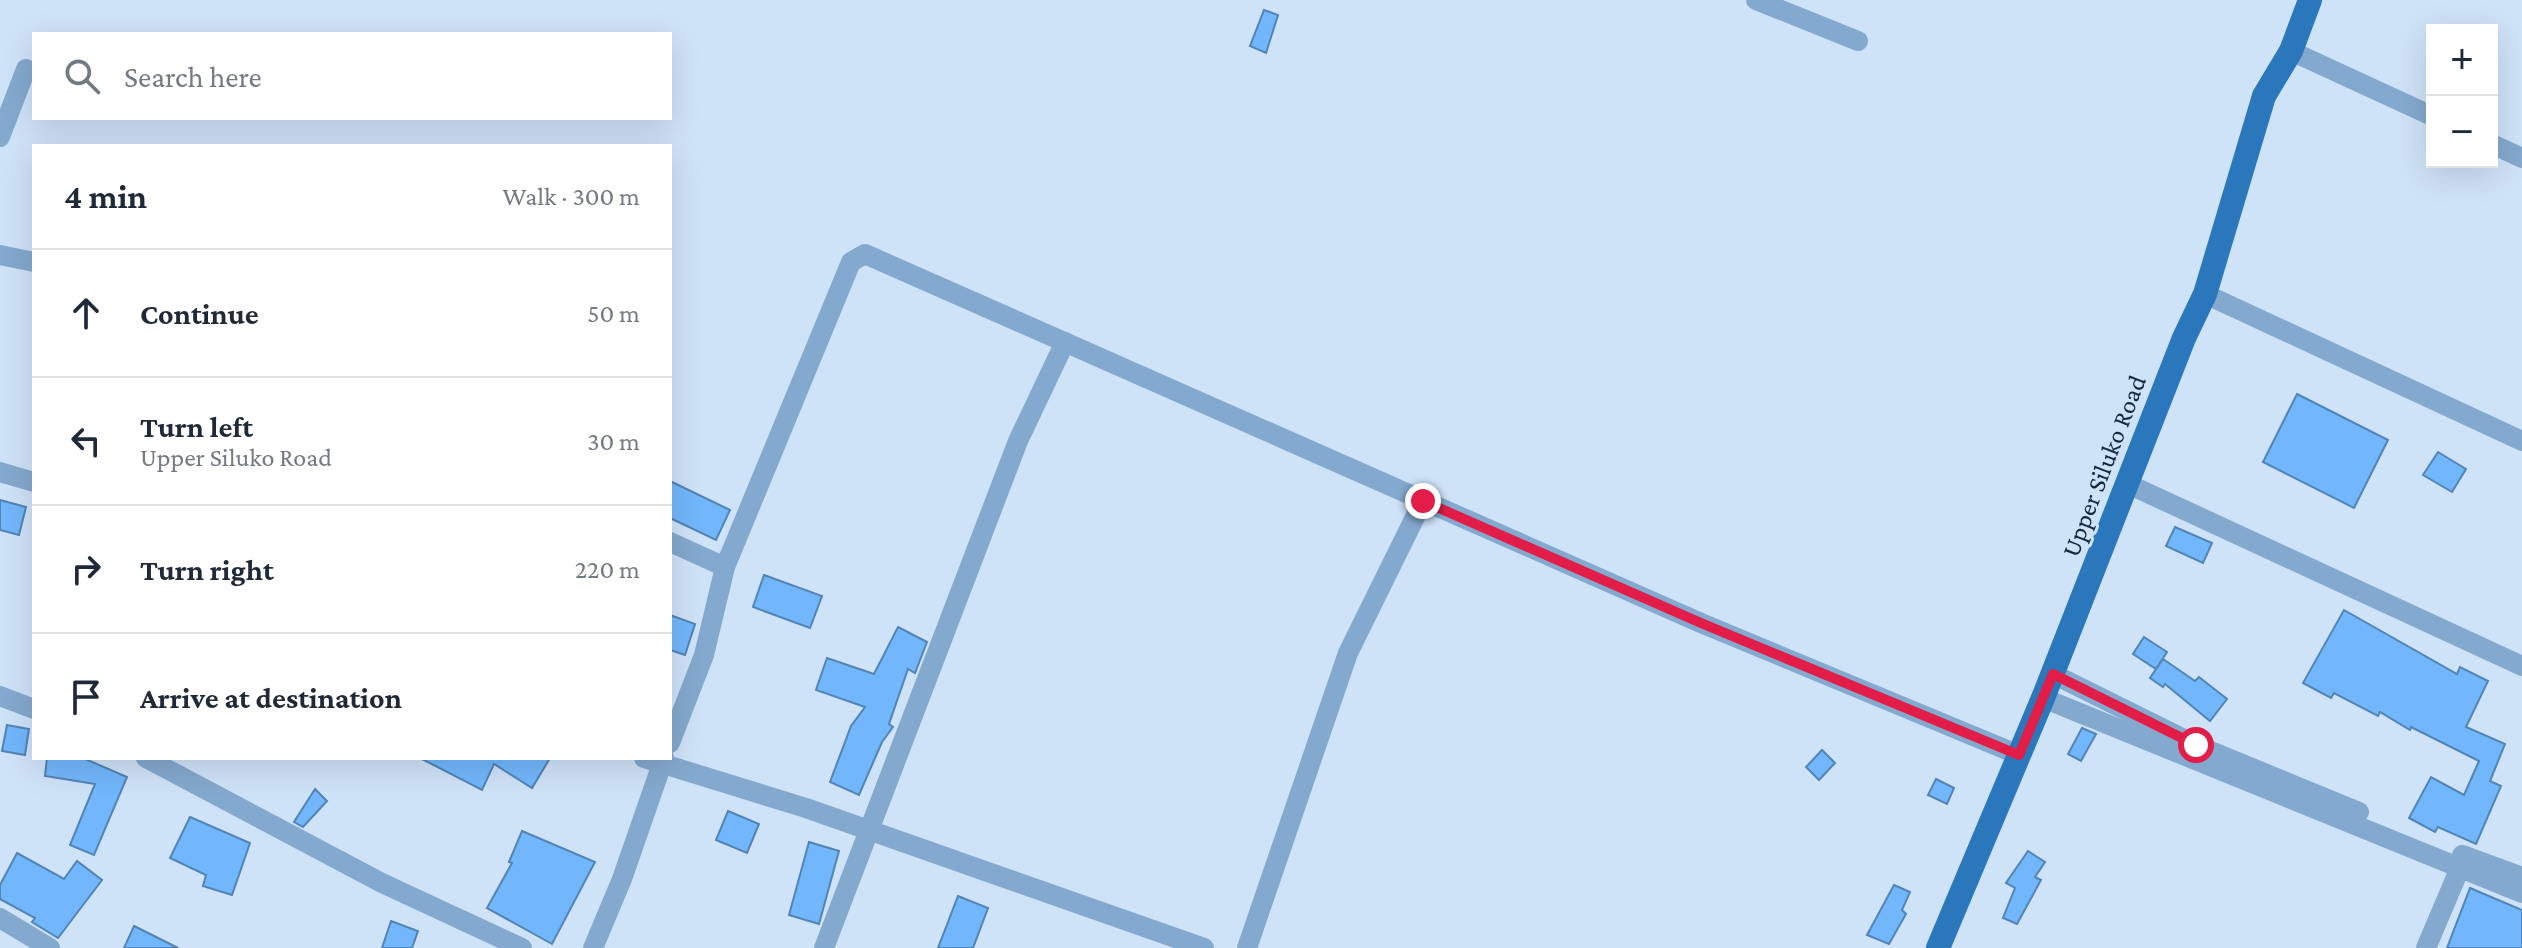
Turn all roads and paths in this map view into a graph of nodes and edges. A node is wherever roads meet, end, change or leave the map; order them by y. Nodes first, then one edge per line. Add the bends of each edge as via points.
1 (1756, 0) edge
2 (2310, 0) edge
3 (1858, 41) dead end
4 (2291, 51) junction
5 (26, 69) dead end
6 (2426, 113) edge
7 (0, 137) edge
8 (2498, 147) edge
9 (2522, 158) edge
10 (0, 255) edge
11 (32, 262) edge
12 (2205, 294) junction
13 (1065, 342) junction
14 (2522, 441) edge
15 (0, 472) edge
16 (32, 481) edge
17 (2128, 484) junction
18 (1423, 501) junction
19 (672, 543) edge
20 (725, 567) junction
21 (2522, 666) edge
22 (2053, 674) junction
23 (0, 696) edge
24 (2043, 698) junction
25 (32, 708) edge
26 (672, 738) edge
27 (2019, 755) junction
28 (150, 760) edge
29 (656, 760) edge
30 (868, 832) junction
31 (2459, 860) junction
32 (2522, 877) edge
33 (2522, 893) edge
34 (0, 918) edge
35 (1944, 947) edge
36 (50, 948) edge
37 (522, 948) edge
38 (593, 948) edge
39 (824, 948) edge
40 (1204, 948) edge
41 (1247, 948) edge
42 (2415, 948) edge
43 (2426, 948) edge

1 - 3 street
2 - 4 main road, Upper Siluko Road
4 - 6 street
4 - 12 main road, Upper Siluko Road via 2264,96
5 - 7 street
8 - 9 street
10 - 11 street
12 - 14 street
12 - 17 main road, Upper Siluko Road
13 - 18 street
13 - 20 street via 865,254 851,262
13 - 30 street via 1018,441
15 - 16 street
17 - 21 street
17 - 22 main road, Upper Siluko Road
18 - 27 street
18 - 41 street via 1348,653
19 - 20 street
20 - 26 street via 704,655
22 - 24 main road, Upper Siluko Road
22 - 31 street via 2196,745
23 - 25 street
24 - 27 main road, Upper Siluko Road
24 - 31 street
27 - 35 main road, Upper Siluko Road
28 - 37 street via 382,883
29 - 30 street
29 - 38 street via 622,879
30 - 39 street
30 - 40 street
31 - 32 street
31 - 33 street
31 - 42 street
31 - 43 street
34 - 36 street

